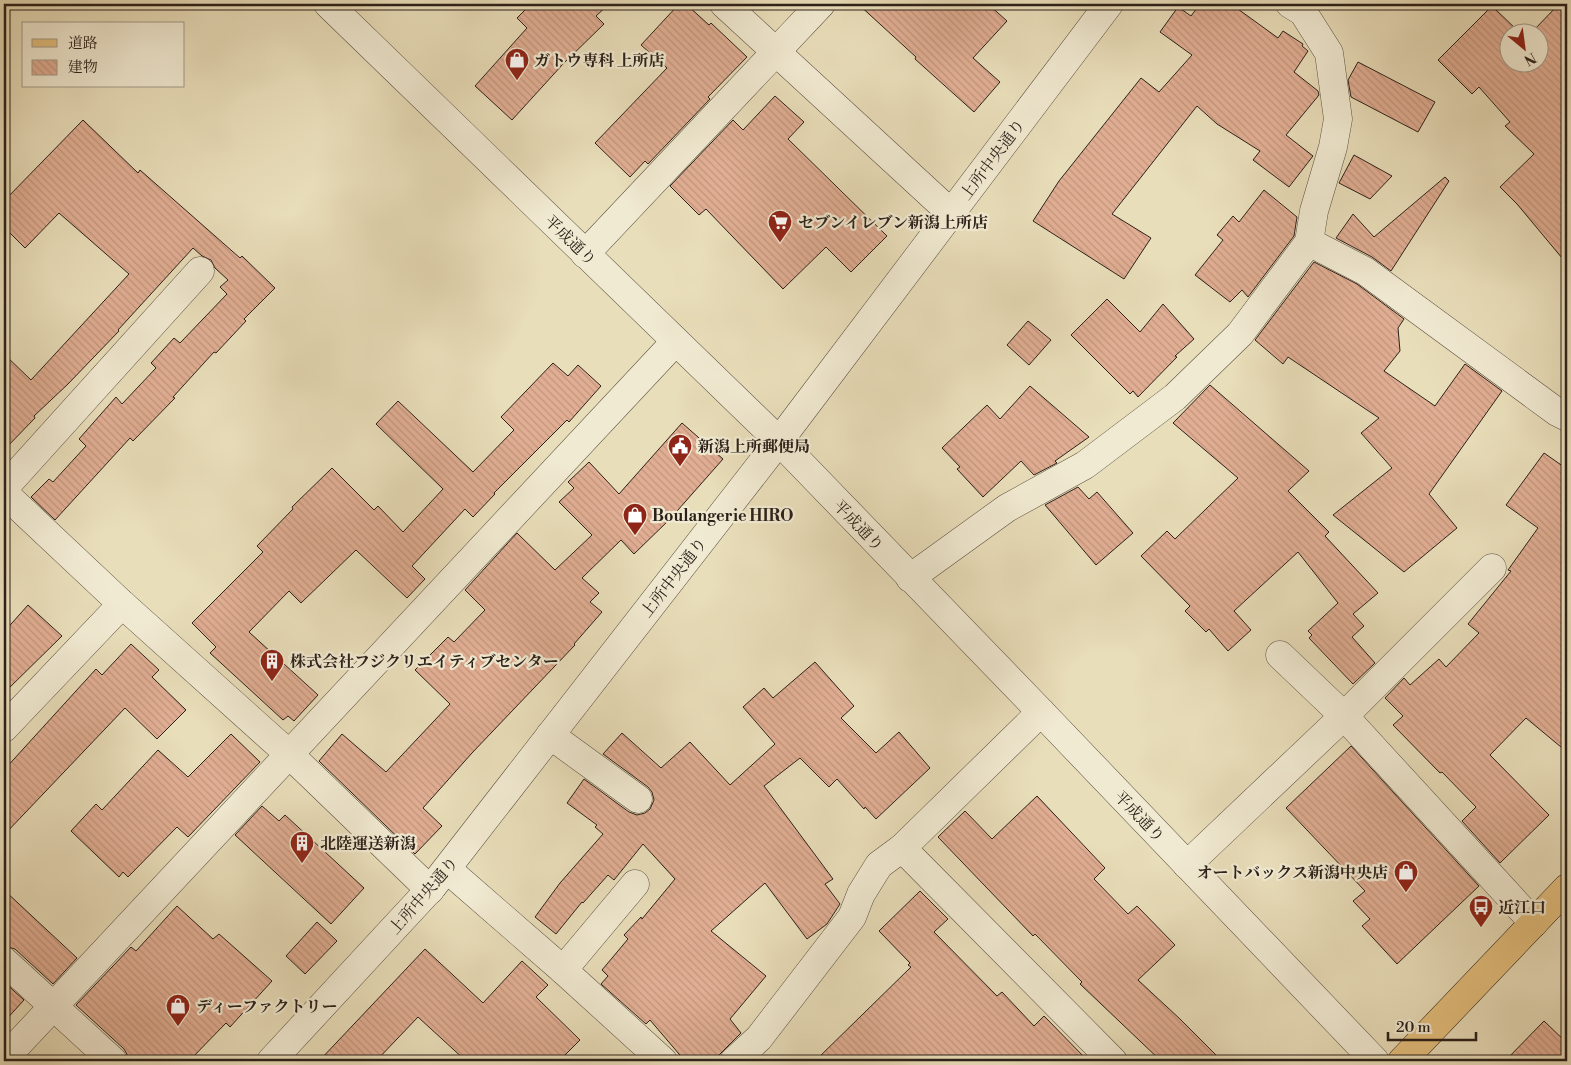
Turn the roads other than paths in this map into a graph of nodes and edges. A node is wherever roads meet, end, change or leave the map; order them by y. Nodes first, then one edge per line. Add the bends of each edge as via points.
1 (328, 4) edge
2 (724, 4) edge
3 (821, 4) edge
4 (1109, 4) edge
5 (1290, 4) edge
6 (776, 52) junction
7 (951, 213) junction
8 (1309, 242) junction
9 (585, 254) junction
10 (200, 271) dead end
11 (675, 342) junction
12 (1567, 417) edge
13 (779, 441) junction
14 (4, 488) edge
15 (4, 493) edge
16 (1492, 568) dead end
17 (910, 578) junction
18 (122, 604) junction
19 (1280, 655) dead end
20 (1041, 712) junction
21 (1344, 716) junction
22 (4, 728) edge
23 (550, 735) junction
24 (290, 755) junction
25 (638, 799) dead end
26 (902, 848) junction
27 (1187, 865) junction
28 (438, 879) junction
29 (635, 884) dead end
30 (1567, 888) edge
31 (1534, 923) junction
32 (4, 960) edge
33 (563, 970) junction
34 (53, 1005) junction
35 (4, 1059) edge
36 (113, 1061) edge
37 (271, 1061) edge
38 (663, 1061) edge
39 (734, 1061) edge
40 (1113, 1061) edge
41 (1375, 1061) edge
42 (1402, 1061) edge

1 - 9 street, 平成通り
2 - 6 street
3 - 6 street
4 - 7 street, 上所中央通り
5 - 8 street via 1303,12 1328,53 1338,118
6 - 7 street
6 - 9 street
7 - 13 street, 上所中央通り
8 - 12 street via 1365,272
8 - 17 street via 1240,334 1175,397 1085,465 1007,508
9 - 11 street, 平成通り
10 - 14 street
11 - 13 street, 平成通り
11 - 24 street
13 - 17 street, 平成通り
13 - 23 street, 上所中央通り
15 - 18 street
16 - 21 street
17 - 20 street, 平成通り
18 - 22 street
18 - 24 street
19 - 21 street
20 - 26 street
20 - 27 street, 平成通り
21 - 27 street
21 - 31 street
23 - 25 street
23 - 28 street, 上所中央通り
24 - 28 street
24 - 34 street
26 - 39 street via 879,865 861,894 852,917 759,1038
26 - 40 street
27 - 41 street, 平成通り
28 - 33 street
28 - 37 street, 上所中央通り
29 - 33 street
30 - 31 main road
31 - 42 main road
32 - 34 street
33 - 38 street
34 - 35 street
34 - 36 street

